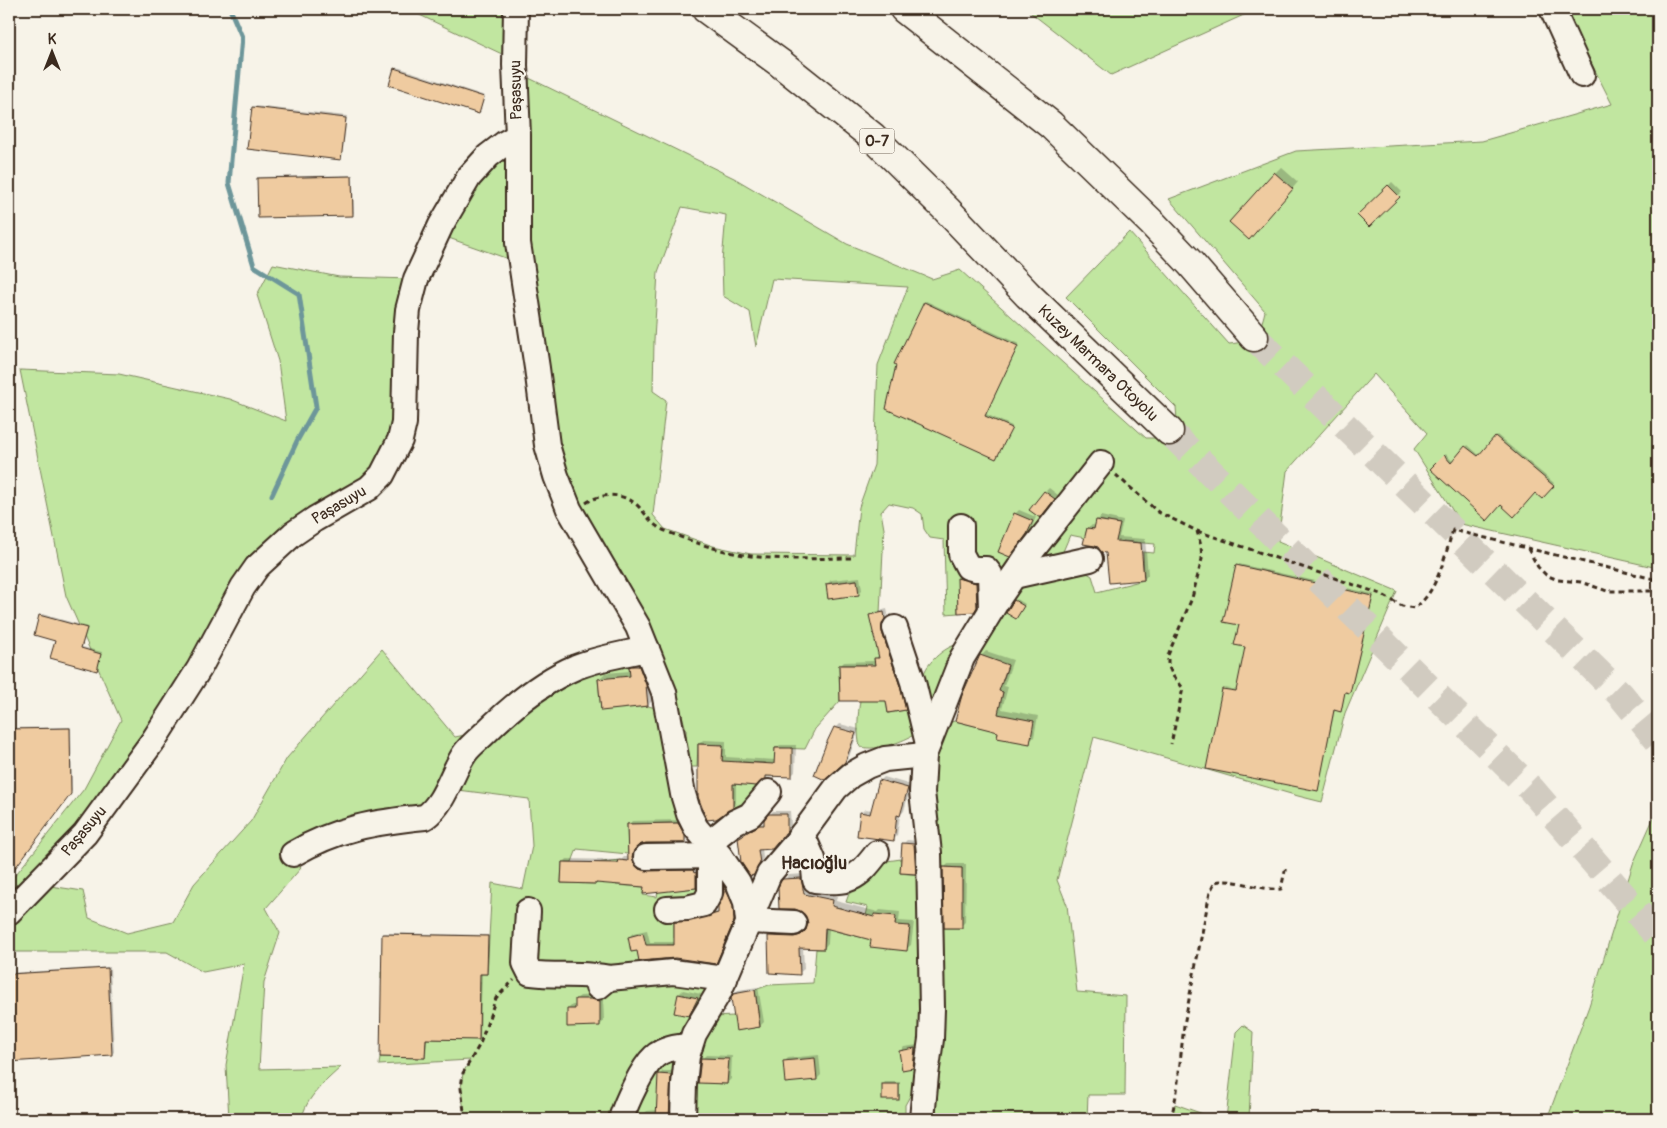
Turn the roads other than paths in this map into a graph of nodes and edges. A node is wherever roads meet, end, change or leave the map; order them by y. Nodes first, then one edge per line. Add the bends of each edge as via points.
1 (516, 9) edge
2 (706, 9) edge
3 (904, 9) edge
4 (1552, 9) edge
5 (1582, 75) dead end
6 (518, 136) junction
7 (1254, 337) tunnel mouth
8 (1169, 431) tunnel mouth
9 (1102, 463) road end
10 (961, 526) dead end
11 (1090, 560) dead end
12 (1014, 576) junction
13 (992, 610) junction
14 (895, 628) dead end
15 (647, 649) junction
16 (926, 749) junction
17 (769, 792) dead end
18 (802, 834) junction
19 (713, 852) junction
20 (877, 853) dead end
21 (293, 854) dead end
22 (646, 857) dead end
23 (667, 909) dead end
24 (9, 912) edge
25 (528, 912) dead end
26 (748, 921) junction
27 (794, 924) dead end
28 (725, 979) junction
29 (690, 1046) junction
30 (621, 1119) edge
31 (683, 1119) edge
32 (922, 1119) edge

1 - 6 street, Paşasuyu
2 - 8 highway, Kuzey Marmara Otoyolu / O-7 via 873,137 1028,295
3 - 7 highway via 1051,125 1153,224
4 - 5 street
6 - 15 street via 518,243 547,445 573,516 638,627
6 - 24 street, Paşasuyu via 488,156 469,177 416,279 406,332 404,424 400,440 382,475 369,488 293,534 257,567 199,669 147,748 85,834
9 - 12 street
10 - 13 street via 961,554 968,567 986,569 990,574
11 - 12 street
12 - 13 street
13 - 16 street via 962,658
14 - 16 street via 913,682
15 - 19 street via 664,692 688,814
15 - 21 street via 576,667 525,698 466,752 433,811 425,817 368,824 317,841
16 - 18 street via 885,759 851,775 836,788
16 - 32 street via 922,792 929,853 932,1009
17 - 19 street via 750,814 735,822
18 - 20 street via 813,859 815,880 833,882 850,879 864,870
18 - 26 street via 769,874
19 - 22 street
19 - 23 street via 710,893 704,904
19 - 26 street via 738,882 746,902
25 - 28 street via 525,963 530,973 593,975 601,984 673,972
26 - 27 street
26 - 28 street
28 - 29 street
29 - 30 street via 671,1048 654,1057 640,1077
29 - 31 street

